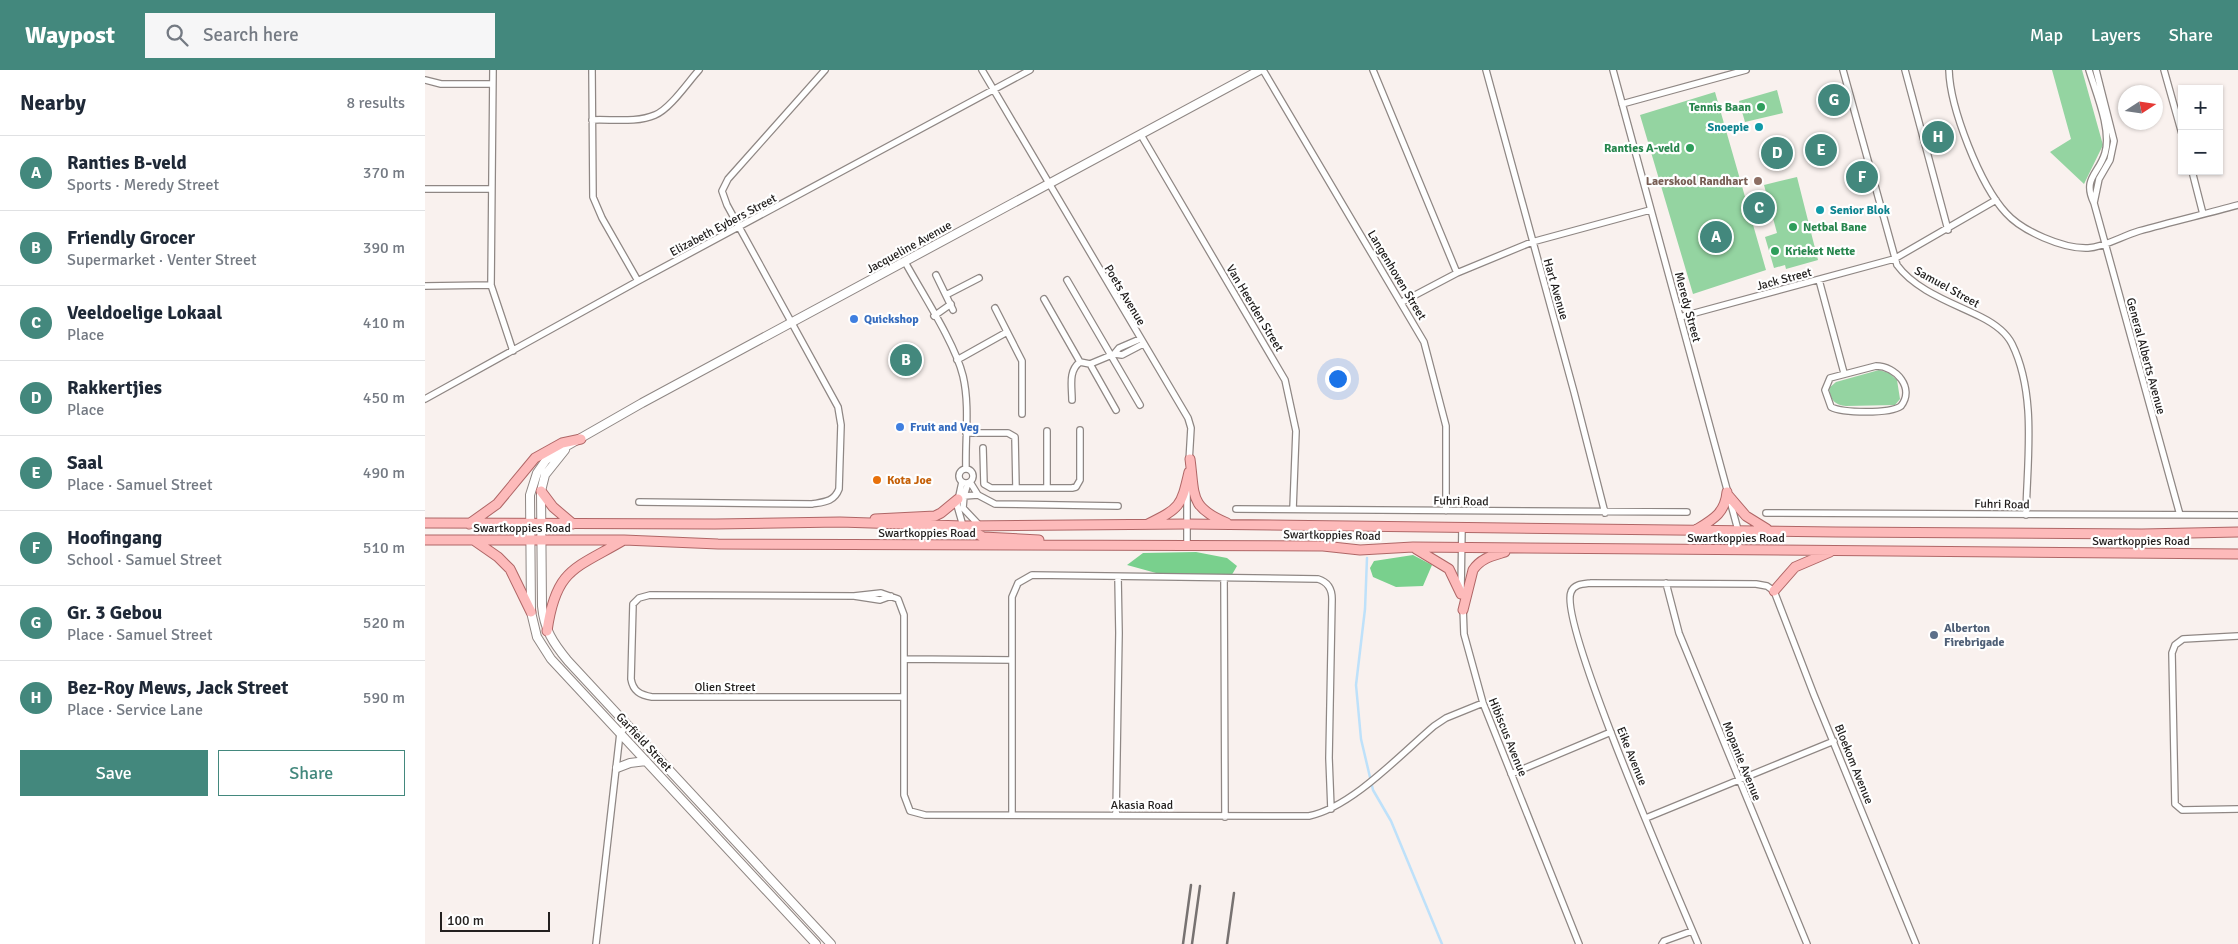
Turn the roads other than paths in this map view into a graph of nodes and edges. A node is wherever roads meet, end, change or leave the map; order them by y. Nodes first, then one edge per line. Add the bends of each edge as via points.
1 (493, 70) edge
2 (592, 70) edge
3 (699, 70) edge
4 (825, 70) edge
5 (982, 70) edge
6 (1031, 70) edge
7 (1261, 70) edge
8 (1373, 70) edge
9 (1486, 70) edge
10 (1613, 70) edge
11 (1746, 70) edge
12 (1843, 70) edge
13 (1905, 70) edge
14 (1949, 70) edge
15 (2165, 70) edge
16 (2093, 71) edge
17 (425, 80) edge
18 (492, 84) junction
19 (994, 90) junction
20 (1622, 104) junction
21 (592, 120) junction
22 (2181, 130) edge
23 (1141, 135) junction
24 (2193, 175) edge
25 (1048, 185) junction
26 (425, 189) edge
27 (491, 189) junction
28 (1996, 200) junction
29 (2238, 205) edge
30 (1650, 210) junction
31 (2203, 214) junction
32 (740, 227) junction
33 (1948, 230) junction
34 (1532, 242) junction
35 (2107, 242) junction
36 (1895, 259) junction
37 (905, 262) junction
38 (1457, 274) junction
39 (936, 275) dead end
40 (979, 278) dead end
41 (1067, 280) dead end
42 (1819, 280) junction
43 (638, 281) junction
44 (491, 285) junction
45 (425, 286) edge
46 (946, 295) junction
47 (1044, 299) dead end
48 (1402, 302) junction
49 (995, 308) dead end
50 (934, 316) junction
51 (1681, 317) junction
52 (793, 324) junction
53 (1007, 332) junction
54 (1142, 342) junction
55 (513, 351) junction
56 (1113, 355) junction
57 (957, 360) junction
58 (1081, 362) junction
59 (1089, 364) junction
60 (1844, 373) junction
61 (425, 399) edge
62 (1072, 400) dead end
63 (1141, 405) dead end
64 (1116, 410) dead end
65 (1022, 414) dead end
66 (1047, 430) dead end
67 (1080, 430) dead end
68 (966, 433) junction
69 (581, 439) junction
70 (570, 445) junction
71 (983, 448) dead end
72 (1190, 458) junction
73 (966, 469) junction
74 (1189, 472) junction
75 (967, 482) junction
76 (1016, 488) junction
77 (1047, 488) junction
78 (541, 491) junction
79 (1728, 493) junction
80 (978, 495) junction
81 (961, 498) junction
82 (639, 502) dead end
83 (1118, 506) dead end
84 (1236, 509) dead end
85 (1293, 509) junction
86 (1446, 511) junction
87 (1687, 512) dead end
88 (1605, 513) junction
89 (1765, 513) dead end
90 (2026, 515) junction
91 (2180, 515) junction
92 (2238, 515) edge
93 (840, 522) junction
94 (425, 523) edge
95 (529, 523) junction
96 (469, 524) junction
97 (541, 524) junction
98 (573, 524) junction
99 (1187, 524) junction
100 (1146, 525) junction
101 (1230, 525) junction
102 (963, 526) junction
103 (980, 526) junction
104 (1462, 527) junction
105 (1737, 530) junction
106 (1694, 531) junction
107 (1772, 531) junction
108 (2238, 532) edge
109 (425, 540) edge
110 (624, 540) junction
111 (475, 541) junction
112 (530, 541) junction
113 (540, 541) junction
114 (1051, 545) junction
115 (1187, 547) junction
116 (1413, 547) junction
117 (1462, 548) junction
118 (1510, 550) junction
119 (1838, 550) junction
120 (1739, 551) junction
121 (2238, 554) edge
122 (1118, 577) junction
123 (1224, 579) junction
124 (1666, 583) junction
125 (1774, 591) junction
126 (1461, 594) junction
127 (1463, 610) junction
128 (531, 612) junction
129 (547, 631) junction
130 (2238, 636) edge
131 (905, 659) junction
132 (1012, 660) junction
133 (903, 697) junction
134 (1483, 703) junction
135 (628, 725) junction
136 (1611, 732) junction
137 (620, 733) junction
138 (1834, 741) junction
139 (646, 761) junction
140 (617, 768) junction
141 (1511, 774) junction
142 (1739, 779) junction
143 (1331, 809) junction
144 (2238, 809) edge
145 (1012, 815) junction
146 (1116, 815) junction
147 (1225, 817) junction
148 (1646, 818) junction
149 (740, 847) junction
150 (733, 855) junction
151 (1692, 930) junction
152 (596, 944) edge
153 (816, 944) edge
154 (831, 944) edge
155 (1579, 944) edge
156 (1662, 944) edge
157 (1698, 944) edge
158 (1807, 944) edge
159 (1915, 944) edge

1 - 18 street
2 - 21 street
3 - 21 street via 655,115
4 - 32 street via 725,184 722,191 725,201
5 - 19 street, Poets Avenue
6 - 19 street, Elizabeth Eybers Street
7 - 23 street, Jacqueline Avenue
7 - 48 street, Langenhoven Street
8 - 38 street
9 - 34 street, Hart Avenue
10 - 20 street, Meredy Street
11 - 20 street
12 - 36 street, Samuel Street
13 - 33 street
14 - 28 street via 1949,88 1959,124
15 - 22 street
16 - 35 street, General Alberts Avenue via 2107,139 2105,155 2090,184 2090,194
17 - 18 street via 441,84
18 - 27 street
19 - 25 street, Poets Avenue
19 - 32 street, Elizabeth Eybers Street
20 - 30 street, Meredy Street
21 - 43 street via 593,196
23 - 25 street, Jacqueline Avenue
23 - 85 street, Van Heerden Street via 1285,380 1297,431
24 - 31 street
25 - 37 street, Jacqueline Avenue
25 - 54 street, Poets Avenue
26 - 27 street
27 - 44 street
28 - 33 street, Jack Street
28 - 35 street via 2007,214 2032,233 2086,248
29 - 31 street
30 - 34 street
30 - 51 street, Meredy Street
31 - 35 street
32 - 43 street, Elizabeth Eybers Street
32 - 52 street
33 - 36 street, Jack Street
34 - 38 street
34 - 88 street, Hart Avenue via 1575,392
35 - 91 street, General Alberts Avenue
36 - 42 street, Jack Street
36 - 90 street, Samuel Street via 1908,278 1987,320 2012,344 2027,405
37 - 50 street
37 - 52 street, Jacqueline Avenue
38 - 48 street
39 - 46 street
40 - 46 street
41 - 56 street
42 - 51 street, Jack Street
42 - 60 street
43 - 55 street, Elizabeth Eybers Street
44 - 45 street
44 - 55 street
46 - 50 street via 952,307
47 - 58 street
48 - 86 street, Langenhoven Street via 1428,351 1442,407 1447,442
49 - 53 street
50 - 57 street
51 - 79 street, Meredy Street
52 - 69 street, Jacqueline Avenue via 642,403
52 - 82 street via 840,414 840,481 835,498 812,504
53 - 57 street
53 - 65 street via 1023,365
54 - 56 street via 1122,354
54 - 72 street, Poets Avenue via 1189,422
55 - 61 street, Elizabeth Eybers Street
56 - 59 street
56 - 63 street
57 - 68 street via 965,388
58 - 59 street
58 - 62 street via 1074,366 1072,374
59 - 64 street
60 - 60 street via 1876,366 1891,369 1904,383 1905,402 1898,409 1889,411 1835,409 1827,401 1825,390 1830,378
66 - 77 street
67 - 77 street via 1079,484 1072,488
68 - 73 street
68 - 76 street via 1008,433 1015,437
69 - 70 street, Jacqueline Avenue
69 - 96 main road via 562,443 535,458 497,504
70 - 78 street, Jacqueline Avenue via 549,468
70 - 95 street, Jacqueline Avenue via 553,454 537,473 530,495
71 - 76 street via 984,484 991,488
72 - 74 street, Poets Avenue
72 - 101 main road via 1197,505 1210,516
73 - 75 street via 973,475
73 - 75 street via 959,474
74 - 99 street, Poets Avenue
74 - 100 main road via 1181,502 1169,513
75 - 80 street
75 - 81 street
76 - 77 street
78 - 97 street, Jacqueline Avenue
78 - 98 main road via 553,507
79 - 105 street, Meredy Street
79 - 106 main road via 1720,513
79 - 107 main road via 1745,516
80 - 81 street
80 - 83 street via 1003,505
81 - 93 main road via 935,516
81 - 102 street via 957,505
81 - 103 street via 963,508
84 - 85 street, Fuhri Road
85 - 86 street, Fuhri Road
86 - 88 street, Fuhri Road
87 - 88 street, Fuhri Road
89 - 90 street, Fuhri Road
90 - 91 street, Fuhri Road
91 - 92 street, Fuhri Road
93 - 98 main road, Swartkoppies Road
93 - 102 main road, Swartkoppies Road
94 - 96 main road, Swartkoppies Road
95 - 96 main road, Swartkoppies Road
95 - 97 main road, Swartkoppies Road
95 - 112 street, Garfield Street
97 - 98 main road, Swartkoppies Road
97 - 113 street, Jacqueline Avenue
99 - 100 main road, Swartkoppies Road
99 - 101 main road, Swartkoppies Road
99 - 115 street, Poets Avenue
100 - 103 main road, Swartkoppies Road
101 - 104 main road, Swartkoppies Road
102 - 103 main road, Swartkoppies Road
102 - 114 main road via 983,537 1025,538
104 - 106 main road, Swartkoppies Road
104 - 117 street, Hibiscus Avenue
105 - 106 main road, Swartkoppies Road
105 - 107 main road, Swartkoppies Road
105 - 120 street, Meredy Street
107 - 108 main road, Swartkoppies Road
109 - 111 main road, Swartkoppies Road
110 - 113 main road, Swartkoppies Road
110 - 114 main road, Swartkoppies Road via 718,544
110 - 129 main road via 578,565 567,575 552,603
111 - 112 main road, Swartkoppies Road
111 - 128 main road via 510,569
112 - 113 main road, Swartkoppies Road
112 - 128 street, Garfield Street
113 - 129 street, Jacqueline Avenue via 542,606
114 - 115 main road, Swartkoppies Road
115 - 116 main road, Swartkoppies Road via 1323,546 1360,550
116 - 117 main road, Swartkoppies Road
116 - 126 main road via 1446,566
117 - 118 main road, Swartkoppies Road
117 - 126 street, Hibiscus Avenue
118 - 120 main road, Swartkoppies Road
118 - 127 main road via 1485,558 1473,570
119 - 120 main road, Swartkoppies Road
119 - 121 main road, Swartkoppies Road
119 - 125 main road via 1802,563
122 - 123 street
122 - 132 street via 1032,575 1020,581 1013,590
122 - 146 street
123 - 143 street via 1320,579 1329,587 1332,599
123 - 147 street
124 - 125 street via 1756,584
124 - 136 street, Eike Avenue via 1591,583 1574,588 1570,598 1589,675
124 - 142 street, Mopanie Avenue via 1679,633
125 - 138 street, Bloekom Avenue
126 - 127 street, Hibiscus Avenue
127 - 134 street, Hibiscus Avenue via 1465,634
128 - 137 street, Garfield Street via 537,637 551,659
129 - 135 street, Garfield Street via 556,647
130 - 144 street via 2183,639 2175,645 2172,653 2175,804 2182,810
131 - 132 street
131 - 133 street
131 - 133 street, Olien Street via 903,607 898,599 891,596 865,600 855,596 650,595 633,604 631,679 634,689 641,694 662,697
132 - 145 street
133 - 145 street, Akasia Road via 904,795 907,808 914,814 925,815
134 - 141 street, Hibiscus Avenue
134 - 143 street, Akasia Road via 1434,726 1375,777
135 - 137 street
135 - 149 street, Garfield Street
136 - 141 street
136 - 148 street, Eike Avenue
137 - 139 street, Garfield Street
137 - 140 street
138 - 142 street
138 - 159 street, Bloekom Avenue
139 - 140 street
139 - 150 street, Garfield Street
140 - 152 street
141 - 155 street, Hibiscus Avenue
142 - 148 street
142 - 158 street, Mopanie Avenue
143 - 147 street, Akasia Road via 1296,817
145 - 146 street, Akasia Road
146 - 147 street, Akasia Road
148 - 151 street, Eike Avenue
149 - 150 street
149 - 154 street, Garfield Street
150 - 153 street, Garfield Street
151 - 156 street
151 - 157 street, Eike Avenue

